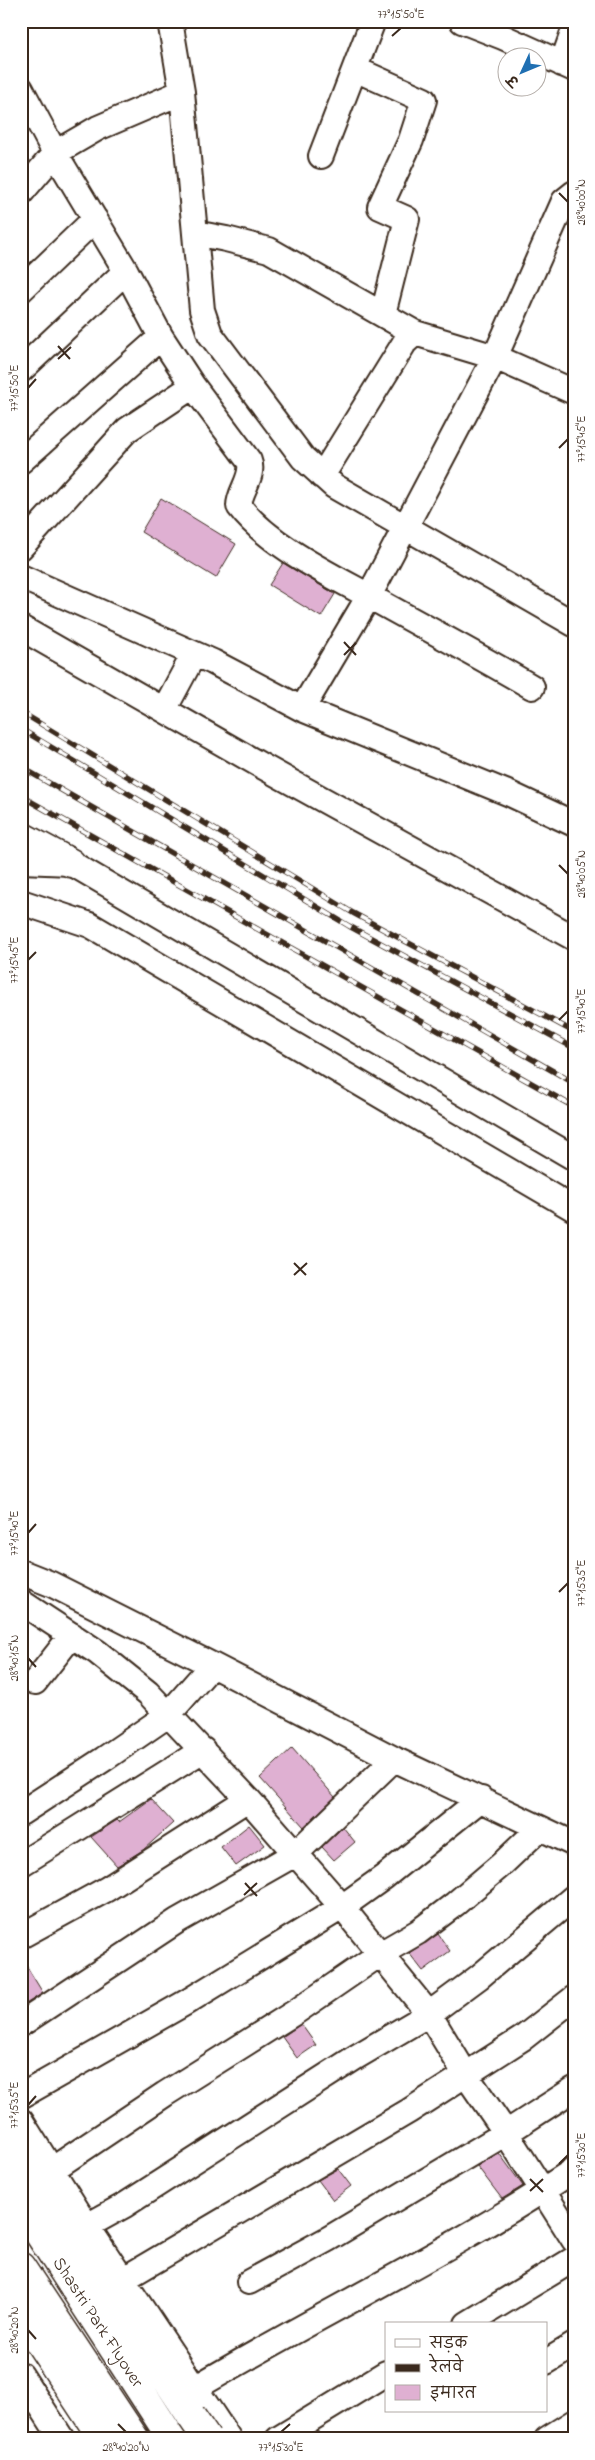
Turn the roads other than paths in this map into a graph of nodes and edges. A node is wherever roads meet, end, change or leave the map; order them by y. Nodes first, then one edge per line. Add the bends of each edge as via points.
1 (170, 21) edge
2 (373, 21) edge
3 (462, 21) edge
4 (506, 29) edge
5 (574, 30) edge
6 (568, 67) edge
7 (355, 69) junction
8 (21, 89) edge
9 (182, 92) junction
10 (55, 153) junction
11 (321, 156) dead end
12 (21, 193) edge
13 (574, 193) edge
14 (95, 219) junction
15 (195, 233) junction
16 (126, 271) junction
17 (21, 290) edge
18 (382, 314) junction
19 (415, 333) junction
20 (161, 336) junction
21 (495, 357) junction
22 (21, 370) edge
23 (193, 386) junction
24 (574, 392) edge
25 (21, 460) edge
26 (322, 476) junction
27 (405, 528) junction
28 (21, 547) edge
29 (21, 577) edge
30 (369, 596) junction
31 (574, 624) edge
32 (21, 628) edge
33 (194, 654) junction
34 (532, 687) dead end
35 (164, 710) junction
36 (302, 710) junction
37 (574, 824) edge
38 (21, 836) edge
39 (21, 861) edge
40 (71, 864) junction
41 (21, 902) edge
42 (574, 938) edge
43 (574, 1158) edge
44 (574, 1209) edge
45 (21, 1572) edge
46 (22, 1604) edge
47 (72, 1635) junction
48 (212, 1665) junction
49 (36, 1682) dead end
50 (168, 1715) junction
51 (203, 1750) junction
52 (394, 1759) junction
53 (248, 1799) junction
54 (481, 1799) junction
55 (21, 1813) edge
56 (539, 1828) junction
57 (574, 1844) edge
58 (295, 1854) junction
59 (21, 1864) edge
60 (574, 1897) edge
61 (342, 1907) junction
62 (21, 1936) edge
63 (380, 1954) junction
64 (574, 1998) edge
65 (429, 2014) junction
66 (21, 2024) edge
67 (466, 2076) junction
68 (574, 2089) edge
69 (21, 2096) edge
70 (21, 2121) edge
71 (506, 2133) junction
72 (21, 2160) edge
73 (574, 2170) edge
74 (50, 2171) junction
75 (542, 2191) junction
76 (21, 2206) edge
77 (87, 2226) junction
78 (574, 2240) edge
79 (574, 2259) edge
80 (21, 2267) edge
81 (122, 2280) junction
82 (249, 2282) dead end
83 (21, 2315) edge
84 (470, 2322) edge
85 (574, 2344) edge
86 (548, 2361) edge
87 (385, 2374) edge
88 (24, 2384) edge
89 (195, 2388) junction
90 (574, 2422) edge
91 (204, 2423) edge
92 (62, 2439) edge
93 (103, 2439) edge
94 (135, 2439) edge
95 (172, 2439) edge
96 (176, 2439) edge
97 (229, 2439) edge
98 (278, 2439) edge
99 (547, 2439) edge

1 - 9 street
2 - 7 street
3 - 4 street
4 - 6 street
5 - 6 street
7 - 11 street
7 - 18 street via 424,100 411,140 380,207 407,219
8 - 10 street
9 - 10 street via 98,128
9 - 15 street
10 - 12 street
10 - 14 street
13 - 21 street via 564,201
14 - 16 street
14 - 17 street
15 - 18 street via 269,250
15 - 26 street via 205,326 303,458
16 - 20 street
16 - 22 street
18 - 19 street
19 - 21 street
19 - 26 street via 405,342
20 - 23 street
20 - 25 street
21 - 24 street
21 - 27 street
23 - 28 street via 127,430
23 - 30 street via 250,461 251,471 239,499 244,513 279,542
26 - 27 street
27 - 30 street
27 - 31 street
29 - 33 street
30 - 34 street
30 - 36 street
32 - 35 street
33 - 35 street
33 - 36 street
35 - 42 street
36 - 37 street via 510,794
38 - 40 highway
39 - 40 street
40 - 43 street
41 - 44 street via 90,925
45 - 48 street
46 - 47 street
47 - 49 street
47 - 50 street via 129,1676
48 - 50 street
48 - 52 street
50 - 51 street
50 - 55 street
51 - 53 street
51 - 59 street
52 - 54 street
52 - 58 street
53 - 58 street
53 - 62 street via 107,1889
54 - 56 street
54 - 61 street
56 - 57 street
56 - 63 street via 501,1866 455,1904 418,1932
58 - 61 street
58 - 66 street via 177,1922
60 - 65 street
61 - 63 street
61 - 69 street
63 - 65 street
63 - 74 street
64 - 67 street via 523,2038
65 - 67 street
65 - 77 street
67 - 71 street
67 - 81 street
68 - 71 street
70 - 74 street
71 - 75 street
71 - 82 street
72 - 91 highway
73 - 75 street
74 - 77 street
75 - 78 street
75 - 89 street
76 - 95 highway, Shastri Park Flyover
77 - 81 street
79 - 84 street
80 - 94 highway, Shastri Park Flyover
81 - 89 street
83 - 93 highway
85 - 86 street
87 - 98 street
88 - 92 street
89 - 91 street
90 - 99 street
91 - 96 street
91 - 97 street

